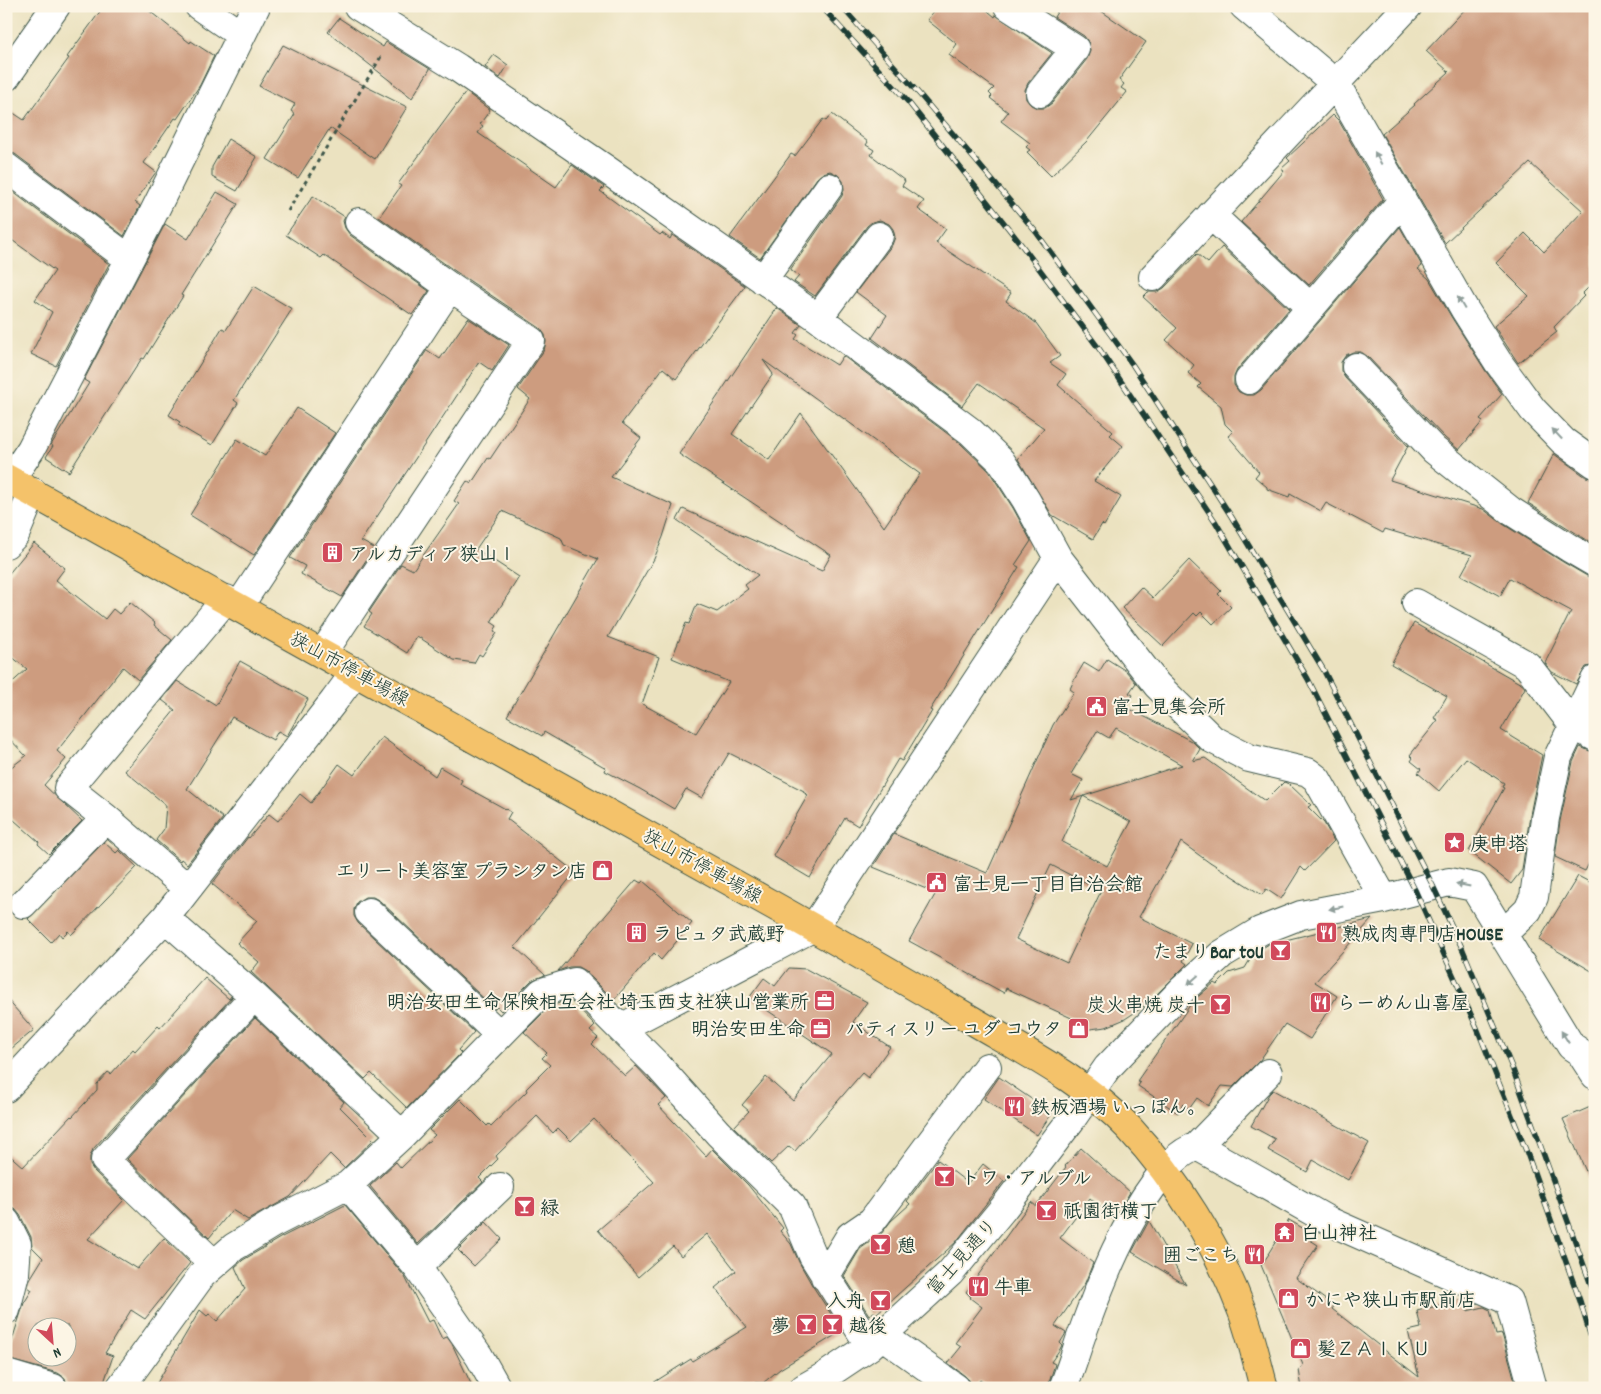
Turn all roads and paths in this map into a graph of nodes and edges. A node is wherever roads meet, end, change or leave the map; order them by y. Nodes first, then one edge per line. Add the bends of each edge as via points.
1 (56, 6) edge
2 (199, 6) edge
3 (256, 6) edge
4 (358, 6) edge
5 (1008, 6) edge
6 (1244, 6) edge
7 (1408, 6) edge
8 (398, 30) junction
9 (241, 35) junction
10 (6, 77) edge
11 (1336, 84) junction
12 (1040, 93) dead end
13 (6, 168) edge
14 (829, 187) dead end
15 (1402, 201) junction
16 (288, 211) dead end
17 (1211, 216) junction
18 (359, 222) dead end
19 (879, 236) dead end
20 (129, 259) junction
21 (1153, 277) dead end
22 (763, 280) junction
23 (450, 287) junction
24 (1311, 308) junction
25 (818, 318) junction
26 (1356, 367) dead end
27 (1249, 380) dead end
28 (1595, 464) edge
29 (17, 483) edge
30 (6, 544) edge
31 (1058, 558) junction
32 (1595, 563) edge
33 (232, 603) junction
34 (1416, 603) dead end
35 (323, 653) junction
36 (356, 671) junction
37 (1595, 680) edge
38 (1584, 731) edge
39 (106, 818) junction
40 (187, 888) junction
41 (1384, 899) junction
42 (24, 904) dead end
43 (369, 912) dead end
44 (164, 918) junction
45 (814, 928) junction
46 (1503, 934) junction
47 (254, 996) junction
48 (621, 1028) junction
49 (500, 1035) junction
50 (987, 1067) dead end
51 (1268, 1073) dead end
52 (1595, 1075) edge
53 (7, 1086) edge
54 (1089, 1093) junction
55 (402, 1135) junction
56 (1197, 1146) junction
57 (1165, 1171) junction
58 (348, 1185) junction
59 (500, 1187) dead end
60 (6, 1222) edge
61 (214, 1264) junction
62 (417, 1267) junction
63 (825, 1276) junction
64 (6, 1310) edge
65 (876, 1341) junction
66 (6, 1374) edge
67 (53, 1388) edge
68 (120, 1388) edge
69 (497, 1388) edge
70 (804, 1388) edge
71 (956, 1388) edge
72 (1063, 1388) edge
73 (1264, 1388) edge
74 (1533, 1388) edge

1 - 10 street
2 - 9 street
3 - 9 street
4 - 8 street
5 - 12 street via 1075,49
6 - 11 street
7 - 11 street
8 - 16 path
8 - 22 street via 458,68
9 - 20 street
15 -> 11 street
11 - 17 street
13 - 20 street
14 - 22 street
15 - 24 street
28 -> 15 street via 1563,441 1533,410 1465,310
17 - 21 street
17 - 24 street
18 - 23 street
19 - 25 street
20 - 29 street via 31,449
22 - 25 street
23 - 33 street
23 - 35 street via 531,341
24 - 27 street
25 - 31 street via 970,431 1001,461
26 - 32 street via 1434,450 1511,511
29 - 30 street via 15,535
29 - 33 main road, 狭山市停車場線
31 - 41 street via 1156,685 1212,739 1249,758 1308,772 1317,780
31 - 45 street
33 - 35 main road, 狭山市停車場線
33 - 39 street via 68,788
34 - 38 street via 1527,665
35 - 36 main road, 狭山市停車場線
36 - 40 street
36 - 45 main road, 狭山市停車場線
37 - 38 street
38 - 46 street via 1558,757 1545,818 1534,897 1528,910
39 - 40 street
39 - 42 street
40 - 44 street
46 -> 41 street, 富士見通り via 1474,887 1449,882
41 -> 54 street, 富士見通り via 1301,915 1260,931 1222,954 1182,990 1107,1068
43 - 49 street
44 - 47 street
44 - 53 street
45 - 48 street
45 - 54 main road, 狭山市停車場線 via 1050,1066
52 -> 46 street, 富士見通り via 1580,1052 1571,1046
47 - 55 street
47 - 61 street via 105,1160
48 - 49 street via 574,982 542,992
48 - 63 street via 718,1133 792,1206
49 - 55 street
50 - 63 street via 872,1221 850,1236
51 - 56 street
54 - 57 main road, 狭山市停車場線 via 1126,1126
54 - 65 street, 富士見通り via 1002,1210 950,1273
55 - 58 street
56 - 57 street via 1184,1151
56 - 74 street via 1331,1222 1509,1302
57 - 72 street via 1140,1203 1116,1250
57 - 73 main road, 狭山市停車場線 via 1220,1260 1243,1313
58 - 61 street via 272,1224 234,1247
58 - 62 street
59 - 62 street
60 - 64 street via 17,1244 15,1274
61 - 68 street via 202,1275
62 - 69 street via 479,1356
63 - 65 street
65 - 70 street, 富士見通り
65 - 71 street
66 - 67 street

